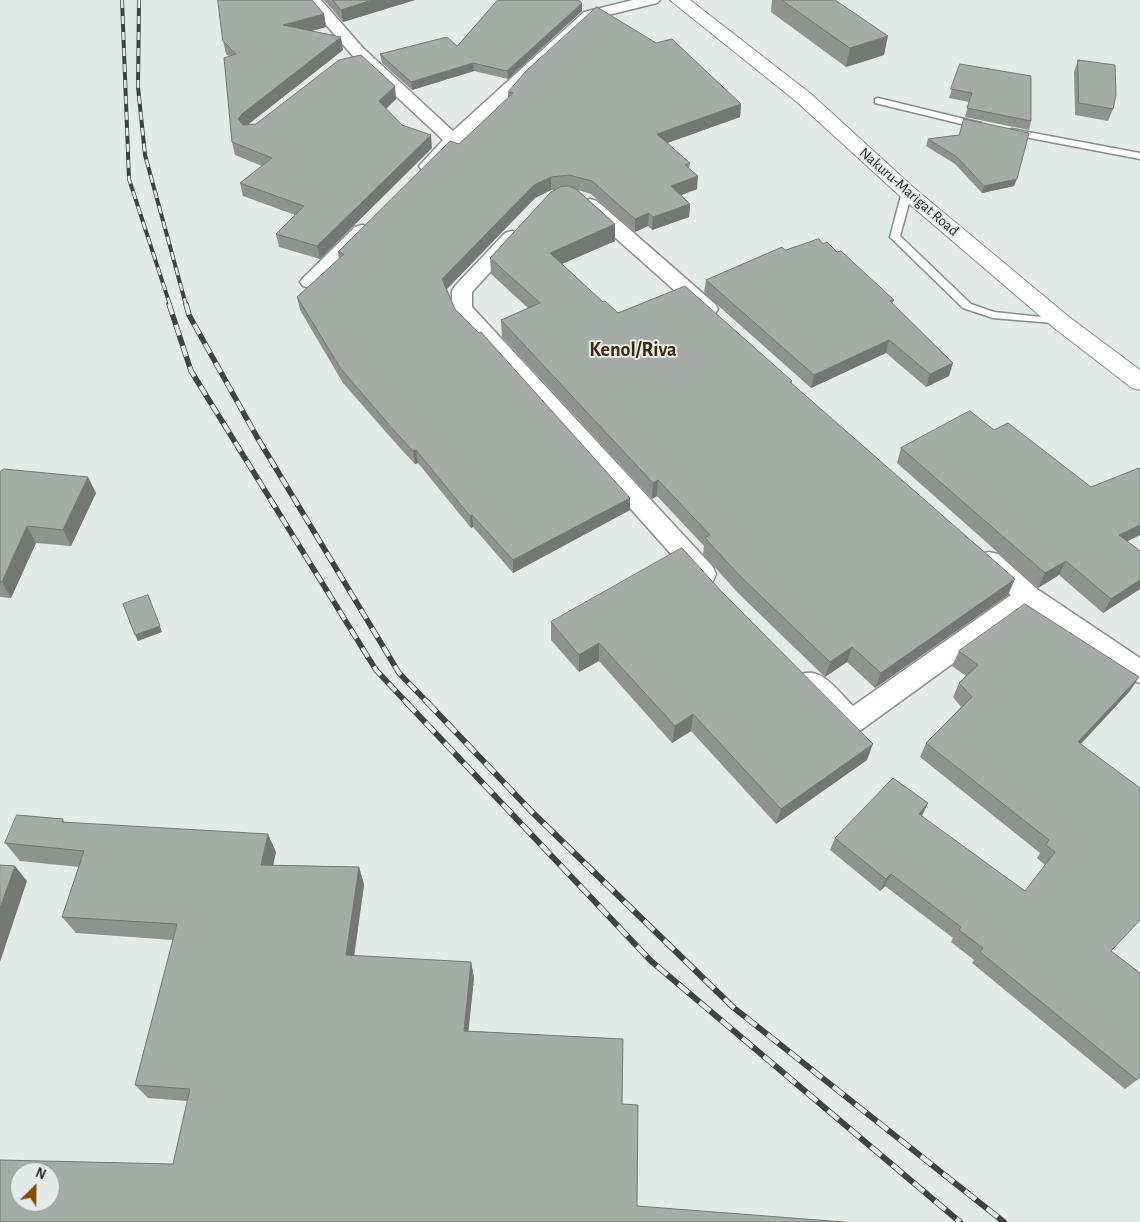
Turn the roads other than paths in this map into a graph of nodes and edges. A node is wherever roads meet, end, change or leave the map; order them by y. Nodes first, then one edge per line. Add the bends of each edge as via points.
1 (313, 0) edge
2 (652, 0) edge
3 (679, 0) edge
4 (357, 52) junction
5 (342, 63) edge
6 (878, 101) dead end
7 (986, 127) edge
8 (1002, 131) edge
9 (453, 140) junction
10 (1140, 156) edge
11 (412, 181) edge
12 (907, 192) junction
13 (569, 194) edge
14 (372, 221) edge
15 (526, 222) edge
16 (310, 282) edge
17 (1061, 322) junction
18 (726, 325) edge
19 (1140, 382) edge
20 (970, 545) edge
21 (722, 594) edge
22 (1028, 596) junction
23 (797, 668) edge
24 (1140, 672) edge

1 - 4 street
2 - 9 street via 590,16 578,24
3 - 12 main road, Nakuru-Marigat Road via 804,98
4 - 5 street
4 - 9 street
6 - 7 lane
8 - 10 lane
9 - 11 street
12 - 17 main road, Nakuru-Marigat Road
12 - 17 lane via 895,237 967,306 993,315
13 - 18 street via 584,200
14 - 16 street
15 - 21 street via 462,291 462,308
17 - 19 main road, Nakuru-Marigat Road
20 - 22 street
22 - 23 street via 852,722
22 - 24 street

